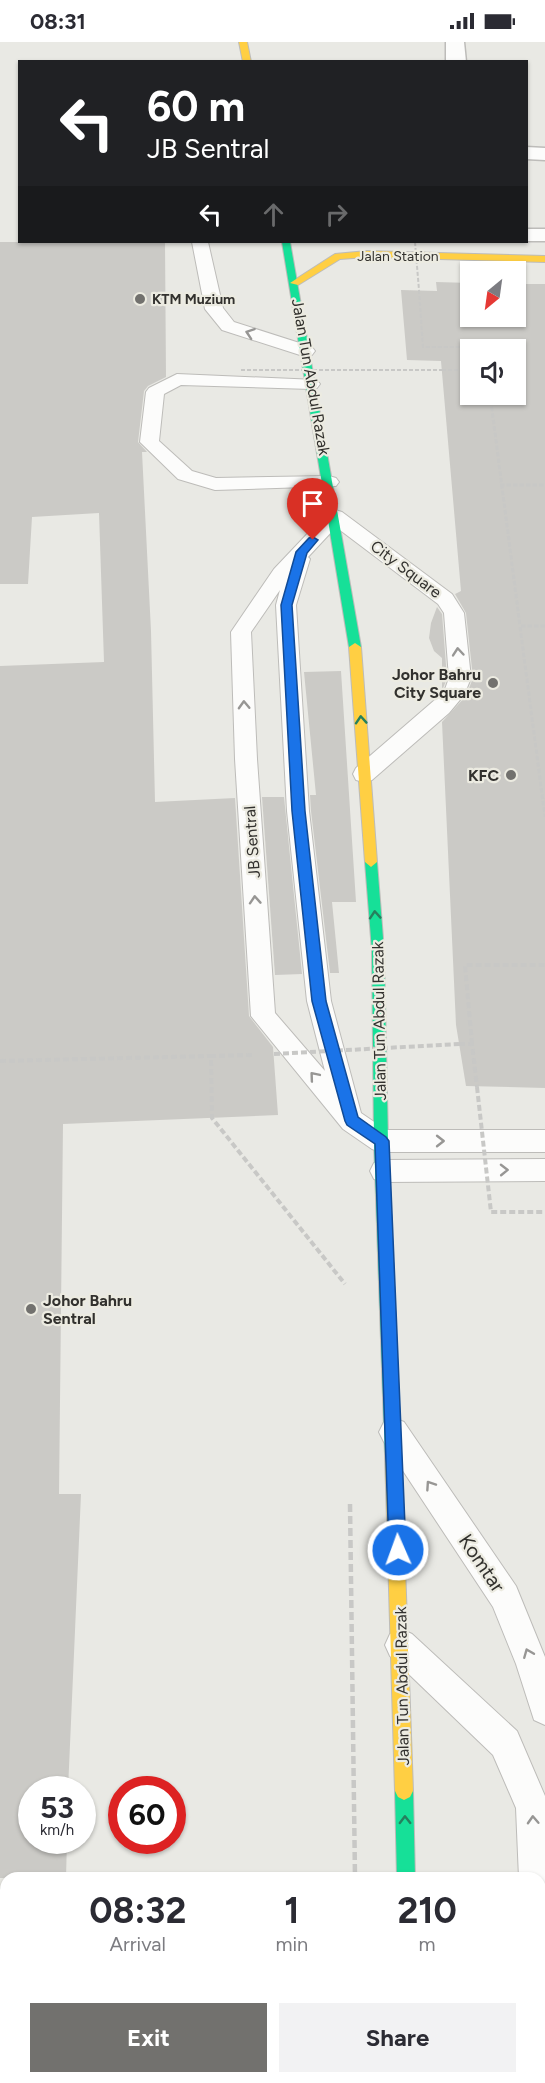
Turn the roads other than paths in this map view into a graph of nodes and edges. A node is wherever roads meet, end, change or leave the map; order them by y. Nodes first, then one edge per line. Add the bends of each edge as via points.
1 (243, 42) edge
2 (455, 42) edge
3 (247, 60) edge
4 (456, 60) edge
5 (528, 153) edge
6 (545, 154) edge
7 (528, 235) edge
8 (545, 235) edge
9 (200, 243) edge
10 (286, 243) edge
11 (545, 259) edge
12 (295, 283) junction
13 (306, 351) junction
14 (311, 384) junction
15 (329, 482) junction
16 (335, 516) junction
17 (302, 552) junction
18 (364, 774) junction
19 (352, 1121) junction
20 (381, 1141) junction
21 (545, 1142) edge
22 (545, 1170) edge
23 (383, 1171) junction
24 (393, 1431) junction
25 (401, 1645) junction
26 (545, 1709) edge
27 (406, 1872) edge
28 (536, 1872) edge

1 - 3 main road
2 - 4 street
5 - 6 street
7 - 8 street
13 -> 9 lane via 228,326 214,309
10 - 12 main road, Jalan Tun Abdul Razak
11 - 12 main road, Jalan Station via 338,256
12 - 13 main road, Jalan Tun Abdul Razak
13 - 14 main road, Jalan Tun Abdul Razak
14 - 15 main road, Jalan Tun Abdul Razak
14 - 15 lane via 177,379 155,392 149,442 185,475 215,484
15 - 16 main road, Jalan Tun Abdul Razak
16 - 17 lane, JB Sentral
18 -> 16 main road, Jalan Tun Abdul Razak via 355,645
18 -> 16 lane, City Square via 453,695 460,678 454,613 445,599
17 - 19 lane, JB Sentral via 286,605 298,811 319,1001
19 -> 17 lane, JB Sentral via 263,1016 241,632 281,574
20 -> 18 main road, Jalan Tun Abdul Razak via 378,951
19 - 20 lane, JB Sentral
20 -> 21 lane
20 - 23 main road, Jalan Tun Abdul Razak
23 -> 22 lane
23 - 24 main road, Jalan Tun Abdul Razak
24 - 25 main road, Jalan Tun Abdul Razak
26 -> 24 lane, Komtar via 505,1597
27 -> 25 main road, Jalan Tun Abdul Razak
28 -> 25 lane via 533,1807 505,1743

